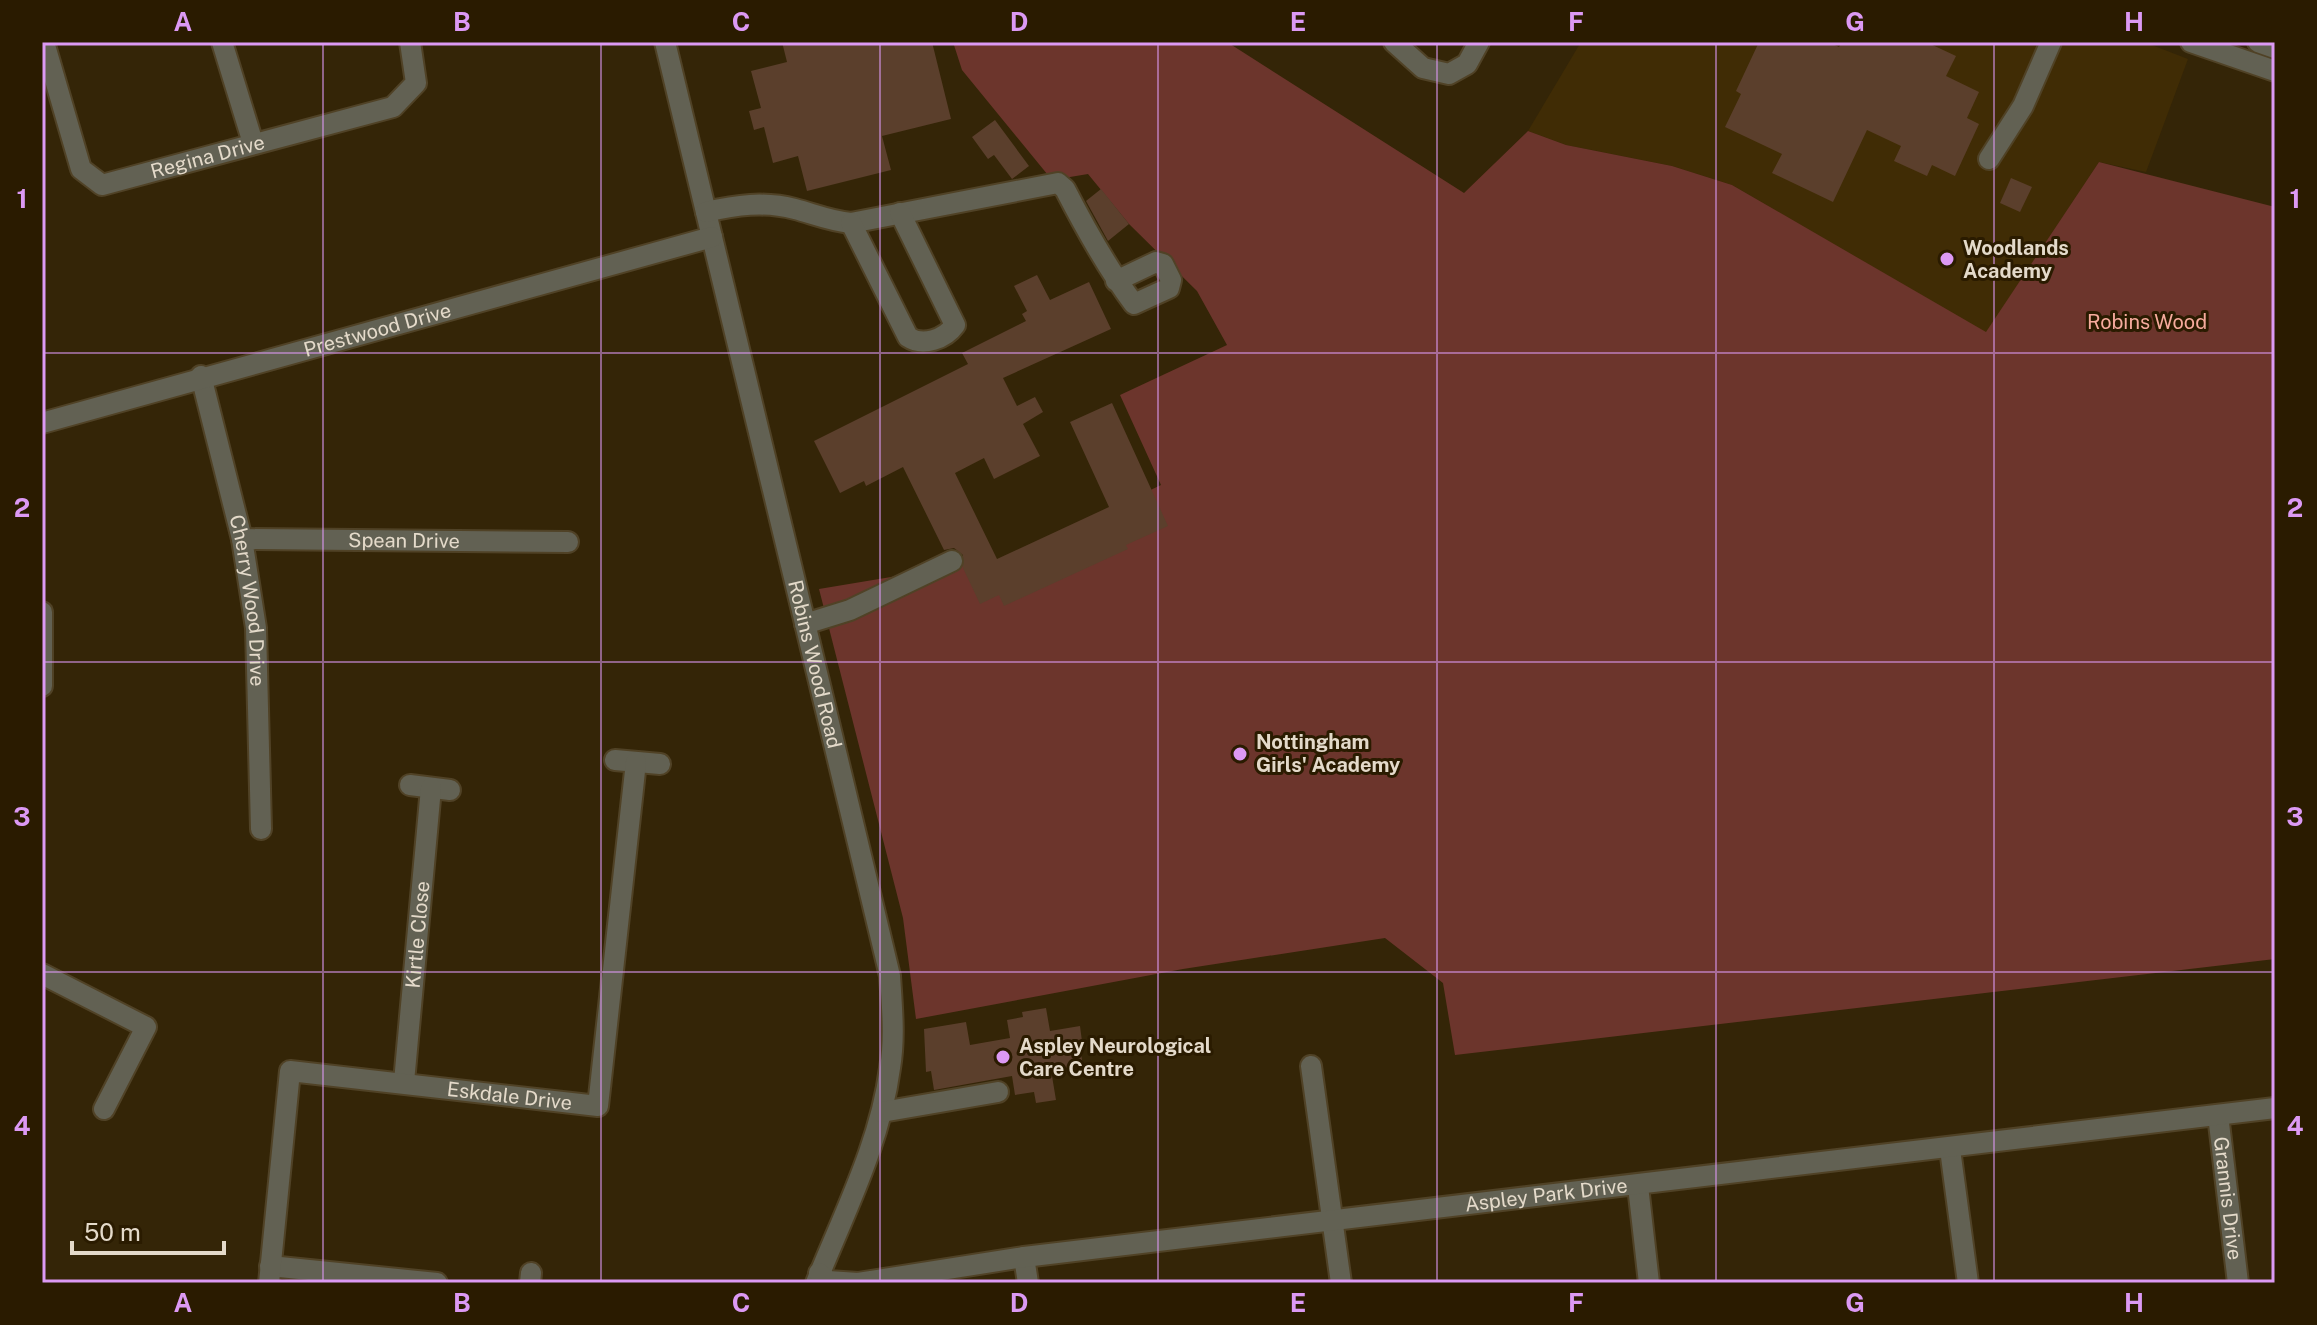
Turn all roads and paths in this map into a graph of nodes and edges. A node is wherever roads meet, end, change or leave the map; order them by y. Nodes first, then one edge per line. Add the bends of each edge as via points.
1 (222, 42) edge
2 (410, 42) edge
3 (665, 42) edge
4 (1394, 42) edge
5 (1479, 42) edge
6 (2051, 42) edge
7 (2191, 42) edge
8 (2258, 42) edge
9 (44, 43) edge
10 (2275, 48) edge
11 (2275, 71) edge
12 (253, 143) junction
13 (1989, 159) dead end
14 (706, 212) junction
15 (900, 213) junction
16 (851, 223) junction
17 (712, 237) junction
18 (1116, 281) dead end
19 (201, 376) junction
20 (42, 423) edge
21 (242, 539) junction
22 (568, 542) dead end
23 (952, 561) dead end
24 (42, 612) edge
25 (805, 624) junction
26 (42, 686) edge
27 (660, 764) dead end
28 (430, 788) dead end
29 (261, 829) dead end
30 (42, 974) edge
31 (1311, 1066) dead end
32 (404, 1082) junction
33 (998, 1092) dead end
34 (114, 1105) dead end
35 (2275, 1108) edge
36 (882, 1112) junction
37 (2218, 1115) junction
38 (1950, 1149) junction
39 (1638, 1186) junction
40 (1333, 1221) junction
41 (1024, 1257) junction
42 (270, 1275) edge
43 (818, 1278) edge
44 (437, 1283) edge
45 (1028, 1283) edge
46 (1341, 1283) edge
47 (1649, 1283) edge
48 (1968, 1283) edge
49 (2238, 1283) edge

1 - 12 street
2 - 12 street, Regina Drive via 416,83 393,107
3 - 14 street, Robins Wood Road
4 - 5 street via 1423,68 1449,74 1467,64
6 - 13 street via 2023,106
7 - 11 street
8 - 10 street
9 - 12 street, Regina Drive via 81,169 102,185
14 - 16 street via 740,204 769,205
14 - 17 street, Robins Wood Road
15 - 16 street
15 - 16 street via 955,325 949,334 925,342 908,337
15 - 18 street via 1058,183
17 - 19 street, Prestwood Drive
17 - 25 street, Robins Wood Road
19 - 20 street, Prestwood Drive
19 - 21 street, Cherry Wood Drive
21 - 22 street, Spean Drive
21 - 29 street, Cherry Wood Drive via 260,684
23 - 25 street via 850,610
24 - 26 street
25 - 36 street, Robins Wood Road via 890,976 892,1042
27 - 32 street, Eskdale Drive via 625,761 598,1106
28 - 32 street, Kirtle Close
30 - 34 street via 146,1027
31 - 40 street
32 - 42 street, Eskdale Drive via 290,1071
33 - 36 street
35 - 37 street, Aspley Park Drive
36 - 43 street, Robins Wood Road
37 - 38 street, Aspley Park Drive
37 - 49 street, Grannis Drive
38 - 39 street, Aspley Park Drive
38 - 48 street
39 - 40 street, Aspley Park Drive
39 - 47 street
40 - 41 street, Aspley Park Drive
40 - 46 street
41 - 43 street, Aspley Park Drive via 858,1283
41 - 45 street
42 - 44 street

